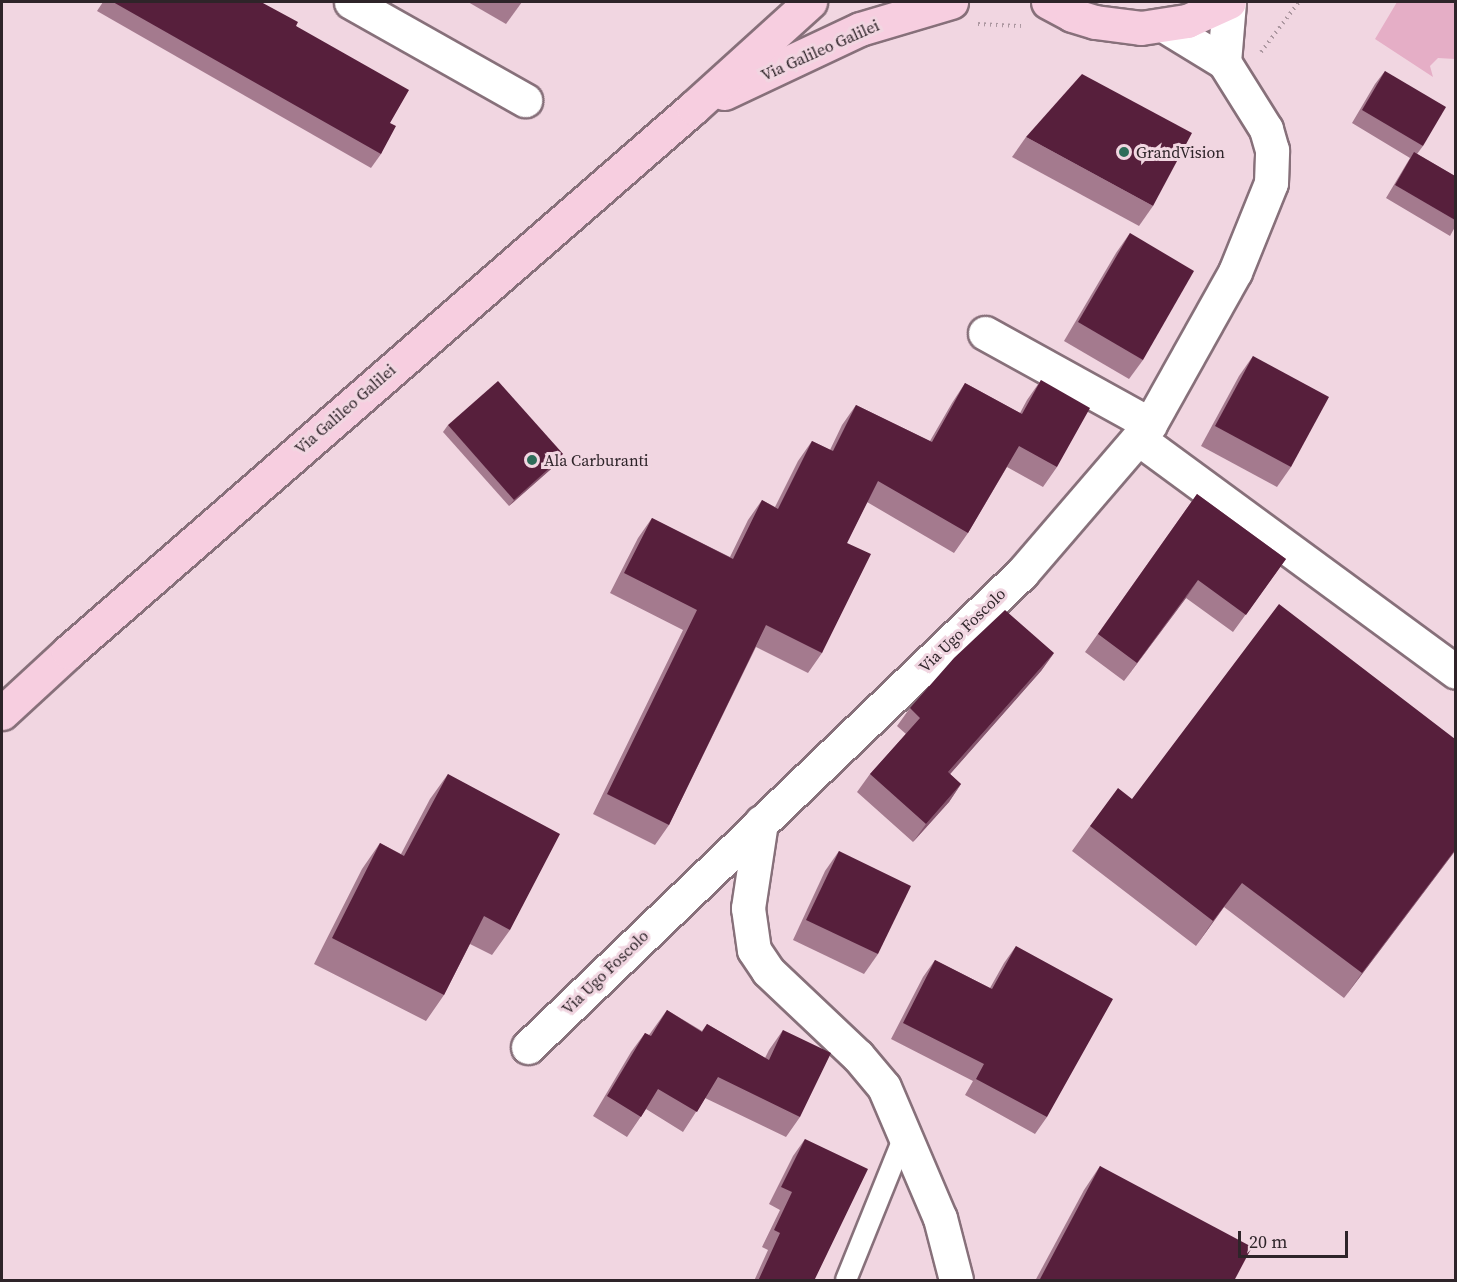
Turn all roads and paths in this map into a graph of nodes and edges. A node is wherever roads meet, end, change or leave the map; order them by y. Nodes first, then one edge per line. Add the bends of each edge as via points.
1 (351, 2) edge
2 (810, 2) edge
3 (1048, 2) edge
4 (1229, 2) edge
5 (1299, 2) edge
6 (960, 13) edge
7 (1165, 26) junction
8 (1030, 30) dead end
9 (1258, 57) dead end
10 (1224, 62) junction
11 (525, 100) dead end
12 (693, 108) junction
13 (985, 333) dead end
14 (1144, 431) junction
15 (1455, 672) edge
16 (2, 713) edge
17 (760, 822) junction
18 (528, 1047) dead end
19 (905, 1134) junction
20 (846, 1281) edge
21 (956, 1281) edge

1 - 11 street
2 - 12 main road, Via Galileo Galilei
3 - 7 main road via 1095,22 1141,28
4 - 7 main road via 1187,21
4 - 10 street
5 - 9 path
6 - 8 path
6 - 12 main road, Via Galileo Galilei via 860,29
7 - 10 street
10 - 14 street, Via Ugo Foscolo via 1266,129 1272,150 1271,183 1235,272
12 - 16 main road, Via Galileo Galilei via 221,517
13 - 14 street
14 - 15 street
14 - 17 street, Via Ugo Foscolo via 1022,573
17 - 18 street, Via Ugo Foscolo
17 - 19 street via 748,908 754,950 768,971 873,1071
19 - 20 lane
19 - 21 street via 940,1218

